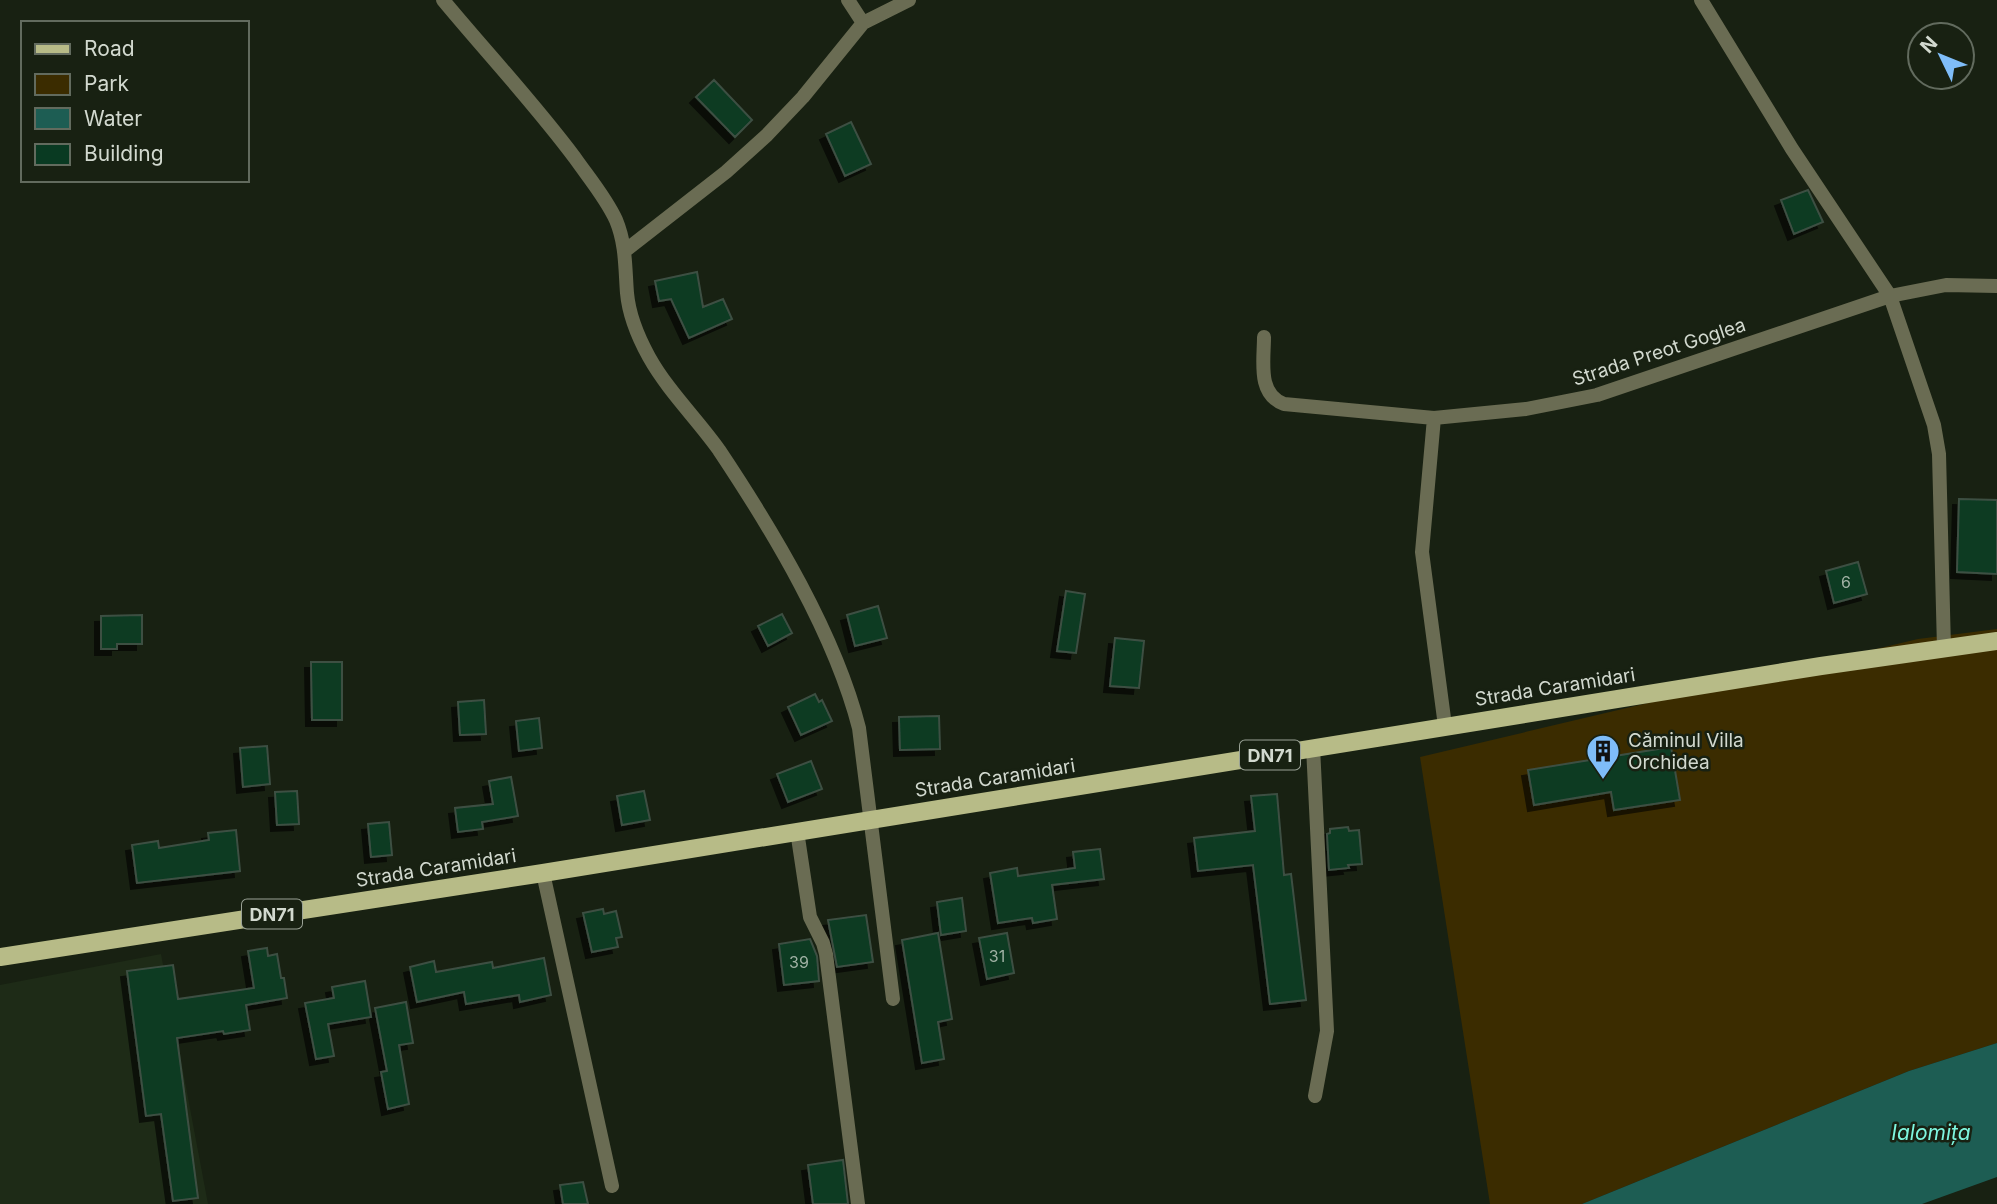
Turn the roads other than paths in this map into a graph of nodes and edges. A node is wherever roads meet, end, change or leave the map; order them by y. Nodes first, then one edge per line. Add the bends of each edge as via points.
1 (443, 0) edge
2 (848, 0) edge
3 (909, 0) edge
4 (1702, 0) edge
5 (863, 23) junction
6 (626, 250) junction
7 (1997, 286) edge
8 (1890, 296) junction
9 (1264, 337) dead end
10 (1434, 418) junction
11 (1997, 640) edge
12 (1944, 648) junction
13 (1445, 726) junction
14 (1313, 747) junction
15 (871, 819) junction
16 (797, 831) junction
17 (544, 873) junction
18 (0, 957) edge
19 (893, 999) dead end
20 (1315, 1096) dead end
21 (612, 1186) dead end
22 (858, 1204) edge

1 - 6 street via 544,117 599,191 616,219
2 - 5 street
3 - 5 street
4 - 8 street via 1792,149
5 - 6 street via 767,135
6 - 15 street via 635,330 650,360 718,449 820,623 851,697
7 - 8 street, Strada Preot Goglea via 1946,285
8 - 10 street, Strada Preot Goglea via 1597,395 1526,409
8 - 12 street via 1924,392 1939,454
9 - 10 street, Strada Preot Goglea via 1264,380 1277,402
10 - 13 street via 1422,552
11 - 12 main road, Strada Caramidari / DN71
12 - 13 main road, Strada Caramidari / DN71
13 - 14 main road, Strada Caramidari / DN71
14 - 15 main road, Strada Caramidari / DN71
14 - 20 street via 1327,1031
15 - 16 main road, Strada Caramidari / DN71
15 - 19 street
16 - 17 main road, Strada Caramidari / DN71
16 - 22 street via 810,917 826,954
17 - 18 main road, Strada Caramidari / DN71
17 - 21 street

